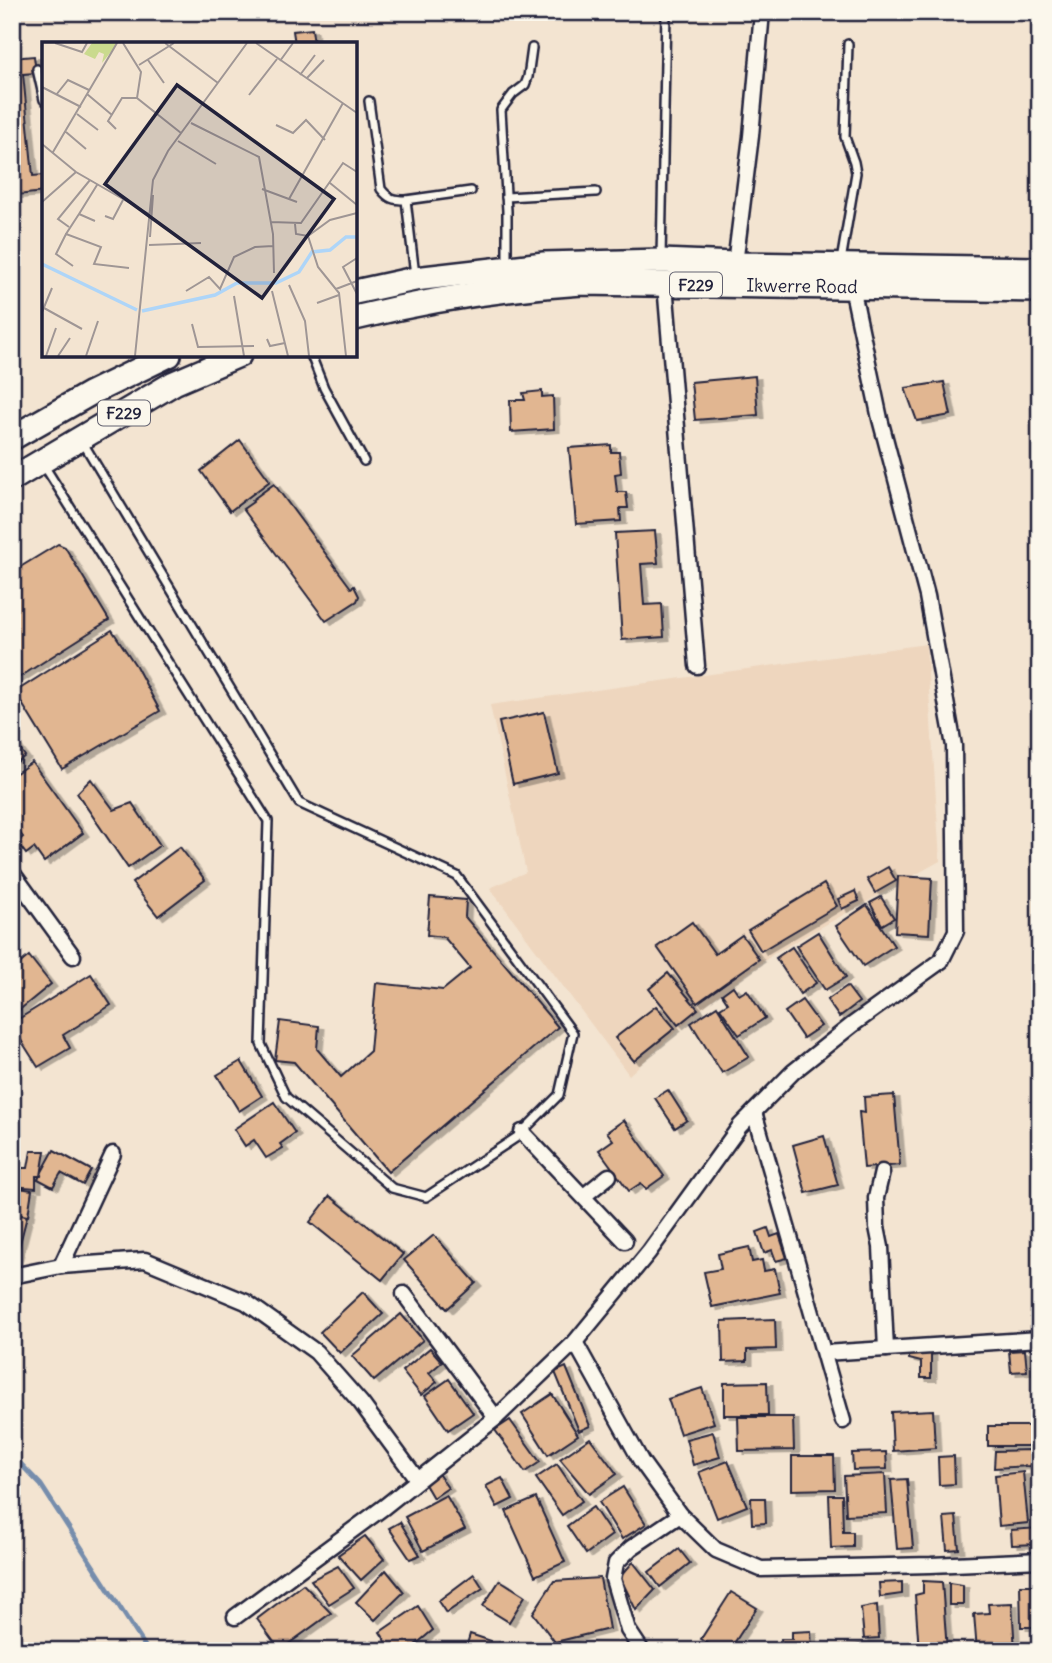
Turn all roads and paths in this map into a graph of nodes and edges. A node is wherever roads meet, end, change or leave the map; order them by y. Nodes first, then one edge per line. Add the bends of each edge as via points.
1 (666, 12) edge
2 (762, 12) edge
3 (848, 44) dead end
4 (532, 48) dead end
5 (37, 69) dead end
6 (42, 91) edge
7 (369, 101) dead end
8 (471, 191) dead end
9 (596, 192) dead end
10 (506, 197) junction
11 (406, 200) junction
12 (735, 264) junction
13 (840, 266) junction
14 (507, 269) junction
15 (1040, 269) edge
16 (663, 273) junction
17 (415, 279) junction
18 (852, 287) junction
19 (1040, 290) edge
20 (357, 292) edge
21 (357, 318) edge
22 (160, 357) edge
23 (234, 357) edge
24 (312, 357) edge
25 (141, 361) edge
26 (12, 438) edge
27 (80, 438) junction
28 (41, 461) junction
29 (364, 461) dead end
30 (14, 473) edge
31 (696, 666) dead end
32 (12, 872) edge
33 (73, 956) dead end
34 (754, 1112) junction
35 (522, 1132) junction
36 (113, 1154) dead end
37 (882, 1172) dead end
38 (609, 1176) dead end
39 (584, 1196) junction
40 (625, 1241) dead end
41 (61, 1266) junction
42 (12, 1276) edge
43 (404, 1294) dead end
44 (1040, 1339) edge
45 (575, 1342) junction
46 (886, 1349) junction
47 (824, 1353) junction
48 (496, 1418) junction
49 (843, 1421) dead end
50 (417, 1479) junction
51 (680, 1516) junction
52 (1040, 1560) edge
53 (235, 1617) dead end
54 (642, 1651) edge

1 - 16 lane
2 - 12 street
3 - 13 lane via 845,136 856,173
4 - 10 lane via 525,85 501,110
5 - 6 lane
7 - 11 lane via 381,190 392,200
8 - 11 lane
9 - 10 lane
10 - 14 lane
11 - 17 lane
12 - 13 main road, F229
12 - 16 main road, F229
13 - 15 main road, F229
14 - 16 main road, F229 via 544,264
14 - 17 main road, F229
16 - 18 main road, Ikwerre Road / F229
16 - 21 main road, Ikwerre Road / F229 via 461,295
16 - 31 street
17 - 20 main road, F229
18 - 19 main road, Ikwerre Road / F229
18 - 34 street via 880,419 928,596 954,746 956,931 941,961 793,1072
22 - 25 main road, F229
23 - 27 main road, F229 via 174,383
24 - 29 lane via 329,400
25 - 26 main road, F229
27 - 28 main road, F229
27 - 35 lane via 299,803 457,876 573,1033 559,1095
28 - 30 main road, F229
28 - 35 lane via 268,821 261,1044 286,1097 392,1188 426,1197
32 - 33 street
34 - 45 street
34 - 47 street
35 - 39 street
36 - 41 street
37 - 46 street via 876,1198
38 - 39 street
39 - 40 street
41 - 42 street
41 - 50 street via 145,1261 246,1302 316,1352
43 - 48 street
44 - 46 street
45 - 48 street
45 - 51 street via 641,1461
46 - 47 street
47 - 49 street
48 - 50 street
50 - 53 street
51 - 52 street via 716,1550 761,1569
51 - 54 street via 631,1548 617,1563 613,1578 628,1630

